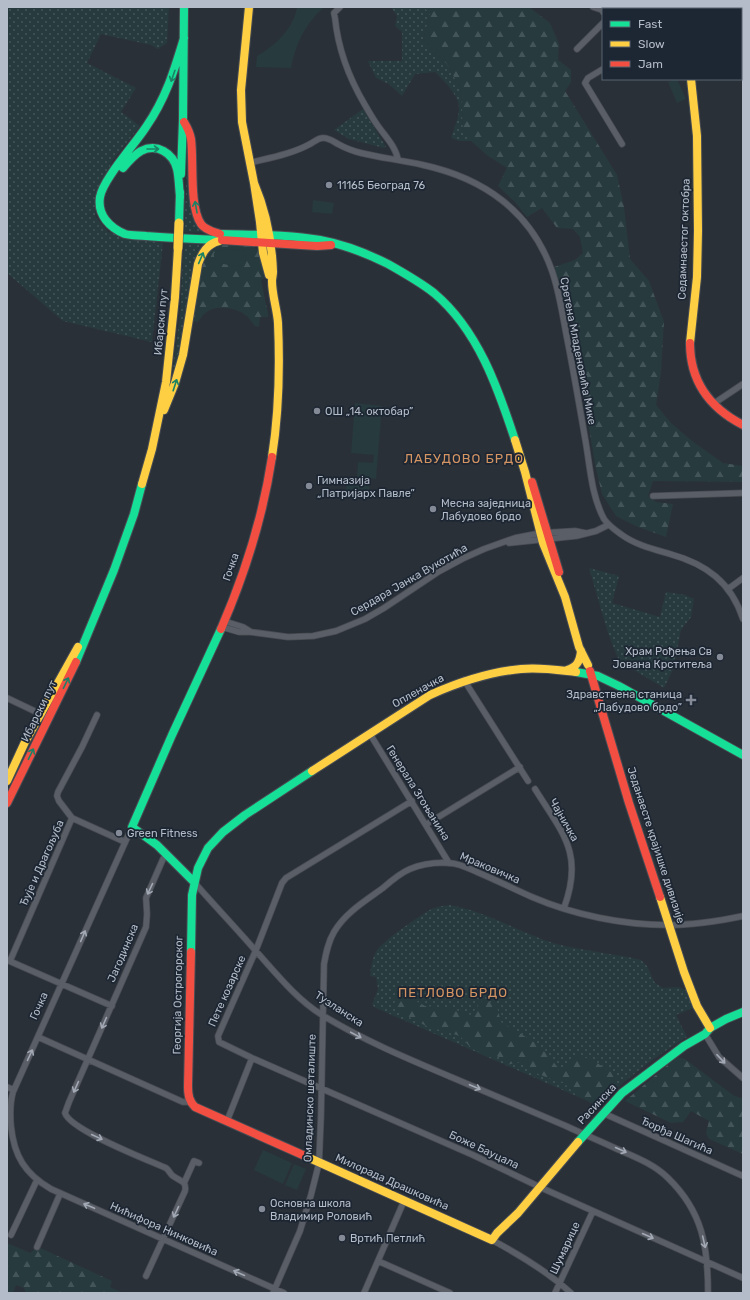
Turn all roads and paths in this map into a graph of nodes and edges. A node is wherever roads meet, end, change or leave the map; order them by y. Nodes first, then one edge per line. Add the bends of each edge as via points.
1 (184, 7) edge
2 (250, 7) edge
3 (340, 7) edge
4 (602, 24) edge
5 (184, 38) junction
6 (577, 49) dead end
7 (602, 70) edge
8 (692, 80) edge
9 (183, 120) junction
10 (622, 144) dead end
11 (398, 160) junction
12 (249, 164) junction
13 (180, 198) junction
14 (221, 237) junction
15 (265, 239) junction
16 (743, 384) edge
17 (713, 404) junction
18 (159, 420) junction
19 (743, 425) edge
20 (743, 493) edge
21 (653, 496) dead end
22 (608, 525) junction
23 (545, 536) junction
24 (743, 578) edge
25 (728, 589) junction
26 (571, 613) junction
27 (743, 619) edge
28 (223, 624) junction
29 (580, 648) junction
30 (589, 669) junction
31 (566, 670) junction
32 (464, 680) junction
33 (619, 686) junction
34 (598, 697) junction
35 (7, 698) edge
36 (97, 715) dead end
37 (45, 716) junction
38 (370, 734) junction
39 (743, 755) edge
40 (520, 767) junction
41 (7, 780) edge
42 (528, 781) dead end
43 (535, 789) dead end
44 (412, 801) junction
45 (7, 803) edge
46 (72, 818) junction
47 (427, 824) junction
48 (132, 827) junction
49 (125, 842) junction
50 (167, 854) junction
51 (449, 863) junction
52 (194, 882) junction
53 (564, 908) junction
54 (743, 916) edge
55 (669, 925) junction
56 (256, 950) junction
57 (8, 960) edge
58 (62, 984) junction
59 (112, 1006) junction
60 (743, 1012) edge
61 (323, 1015) junction
62 (707, 1031) junction
63 (38, 1037) junction
64 (218, 1040) joint
65 (252, 1058) junction
66 (88, 1060) junction
67 (743, 1078) edge
68 (7, 1087) edge
69 (321, 1088) junction
70 (14, 1090) junction
71 (193, 1104) junction
72 (603, 1113) junction
73 (227, 1121) junction
74 (585, 1134) junction
75 (194, 1162) dead end
76 (319, 1163) junction
77 (743, 1176) edge
78 (37, 1180) junction
79 (184, 1183) junction
80 (539, 1186) junction
81 (60, 1194) junction
82 (404, 1201) junction
83 (593, 1211) junction
84 (11, 1234) dead end
85 (163, 1239) junction
86 (492, 1240) junction
87 (37, 1247) dead end
88 (378, 1261) junction
89 (708, 1262) junction
90 (146, 1276) dead end
91 (743, 1278) edge
92 (560, 1283) junction
93 (274, 1291) edge
94 (284, 1293) edge
95 (364, 1293) edge
96 (450, 1293) edge
97 (555, 1293) edge
98 (571, 1293) edge
99 (708, 1293) edge

1 - 5 street, Ибарски пут
2 - 12 street, Гочка via 241,99
3 - 11 street via 334,13 334,18 349,75 365,106 396,151
4 - 6 street
5 - 9 street, Ибарски пут
5 -> 14 street via 166,93 147,126 107,181 100,197 100,209 112,227 126,234
7 - 10 street via 585,82
8 - 17 street, Седамнаестог октобра via 697,136 698,258 690,347 692,366 697,379
9 - 13 street, Ибарски пут
14 -> 9 street via 206,228 199,219 191,138
11 - 12 street, Сретена Младеновића Мике via 361,153 324,138
11 - 22 street, Сретена Младеновића Мике via 454,173 490,191 521,219 542,249 552,270 558,293 594,492
12 - 15 street, Гочка
14 -> 13 street via 132,230 114,222 105,207 106,195 124,167 136,154 151,148 162,150 172,158 177,168
13 - 18 street, Ибарски пут, bridge via 171,346
14 - 15 street, Једанаесте крајишке дивизије
18 -> 14 street via 177,378 200,260 208,246
15 - 23 street, Једанаесте крајишке дивизије via 310,238 372,256 410,276 436,295 458,318 472,336 501,398 522,462 536,493
15 - 28 street, Гочка via 265,261 272,281 280,353 273,453 259,519
16 - 17 street
17 - 19 street, Седамнаестог октобра
18 - 37 street, Ибарски пут via 127,536 110,581 79,657
20 - 21 street
22 - 23 street, Сердара Јанка Вукотића via 576,536
22 - 25 street via 645,547 697,564 714,575
23 - 26 street, Једанаесте крајишке дивизије via 552,569
23 - 28 street, Сердара Јанка Вукотића via 506,543 464,558 438,572 379,612 344,628 299,637 273,636
24 - 25 street
25 - 27 street
26 - 29 street, Једанаесте крајишке дивизије
26 - 30 street, Једанаесте крајишке дивизије via 585,647
28 - 48 street, Гочка
29 - 30 street, Једанаесте крајишке дивизије
29 - 31 street via 579,662
30 - 31 street, Опленачка
30 - 33 street, Опленачка
30 - 34 street, Једанаесте крајишке дивизије
31 - 32 street, Опленачка via 516,670
32 - 38 street, Опленачка via 430,695
32 - 40 street
33 - 34 street via 604,686
33 - 39 street, Опленачка
34 - 55 street, Једанаесте крајишке дивизије
35 - 37 street
36 - 46 street via 58,795 59,801
37 - 41 street, Ибарски пут via 25,742
45 -> 37 street, Ибарски пут
38 - 44 street, Генерала Згоњанина
38 - 52 street, Опленачка via 225,830 211,844 203,857
40 - 42 street
40 - 47 street
43 - 53 street, Чајничка via 570,849 572,873
44 - 47 street, Генерала Згоњанина
44 - 56 street, Пете козарске via 286,878
46 - 49 street
46 - 57 street, Ђује и Драгољуба
47 - 51 street, Генерала Згоњанина
48 - 49 street, Гочка
48 - 50 street, Тузланска
58 -> 49 street, Гочка
50 - 52 street, Тузланска
50 -> 59 street, Јагодинска via 146,898 146,927
51 - 53 street, Мраковичка via 465,867
51 - 61 street, Мраковичка via 423,865 406,871 342,921 334,932 326,952
52 - 56 street, Тузланска
52 - 71 street, Георгија Острогорског via 188,1082
53 - 55 street, Мраковичка via 614,920
54 - 55 street, Мраковичка
55 - 62 street, Једанаесте крајишке дивизије
56 - 61 street, Тузланска via 290,989
56 - 64 street, Пете козарске
57 - 58 street, Ђује и Драгољуба
58 - 59 street, Ђује и Драгољуба
58 - 63 street, Гочка
59 -> 66 street, Јагодинска
60 - 62 street, Расинска
61 - 69 street, Омладинско шеталиште
61 -> 74 street, Тузланска via 399,1056
62 -> 67 street, Једанаесте крајишке дивизије via 719,1057
62 - 72 street, Расинска via 635,1083
63 - 66 street, Милорада Драшковића
70 -> 63 street, Гочка
64 - 65 street, Боже Бауцала via 221,1044
65 - 69 street, Боже Бауцала
65 - 73 street
66 - 71 street, Милорада Драшковића via 183,1102
66 -> 79 street, Јагодинска via 66,1110 66,1117 84,1130 166,1168
68 - 70 street
69 - 76 street, Омладинско шеталиште
69 - 80 street, Боже Бауцала
70 - 78 street, Гочка via 10,1118 12,1140 20,1160
71 - 73 street, Милорада Драшковића
72 - 74 street, Расинска
72 - 77 street, Ђорђа Шагића
73 - 76 street, Милорада Драшковића
74 - 80 street, Расинска
74 -> 89 street via 641,1159 668,1178 686,1200 700,1226
75 - 79 street
76 - 82 street, Милорада Драшковића
76 - 93 street, Омладинско шеталиште via 300,1231
78 - 81 street, Нићифора Нинковића
78 - 84 street
79 -> 85 street via 185,1191
80 - 83 street, Боже Бауцала
80 - 86 street, Расинска
85 -> 81 street, Нићифора Нинковића
81 - 87 street
82 - 86 street, Милорада Драшковића
82 - 88 street
83 -> 89 street, Боже Бауцала
83 - 92 street, Шумарице
85 - 90 street
93 -> 85 street, Нићифора Нинковића
86 - 92 street, Милорада Драшковића
88 - 95 street
88 - 96 street
89 - 91 street, Боже Бауцала
89 - 99 street
92 - 97 street, Шумарице
92 - 98 street, Милорада Драшковића
93 - 94 street, Нићифора Нинковића

